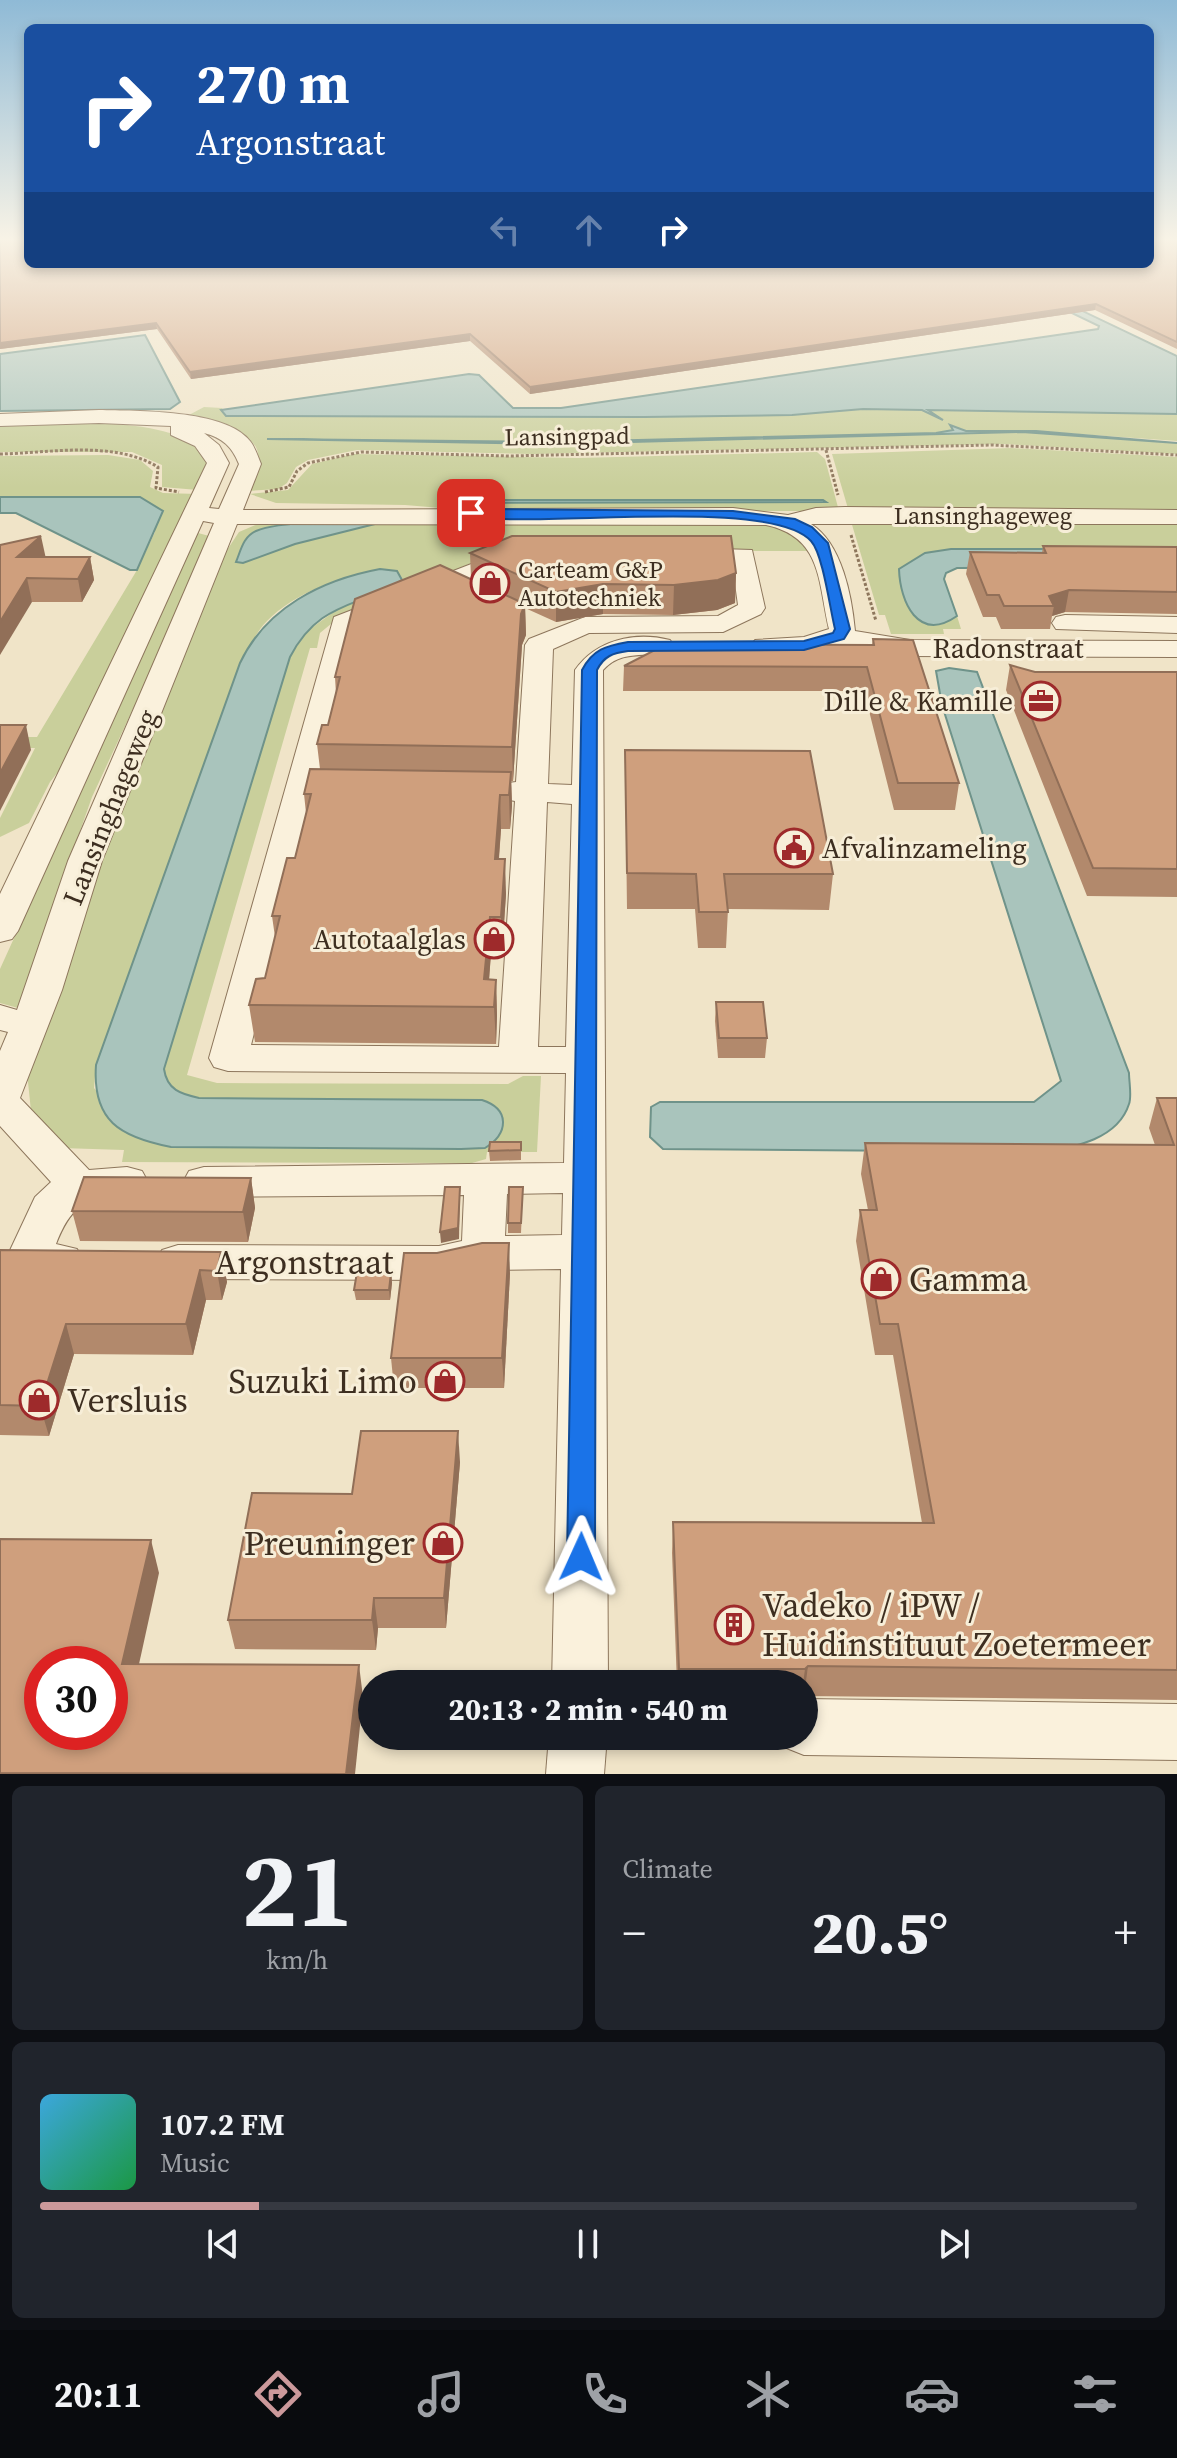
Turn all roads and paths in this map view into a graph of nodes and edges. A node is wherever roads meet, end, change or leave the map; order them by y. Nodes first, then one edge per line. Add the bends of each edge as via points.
1 (128, 419) junction
2 (0, 420) edge
3 (826, 450) junction
4 (0, 454) edge
5 (1177, 455) edge
6 (200, 503) junction
7 (231, 506) junction
8 (845, 514) junction
9 (1177, 517) edge
10 (790, 522) junction
11 (649, 555) edge
12 (540, 556) edge
13 (443, 583) junction
14 (472, 596) edge
15 (530, 623) dead end
16 (1065, 623) dead end
17 (1177, 632) edge
18 (839, 636) junction
19 (559, 637) junction
20 (485, 791) edge
21 (532, 791) junction
22 (588, 795) junction
23 (0, 931) edge
24 (10, 1025) edge
25 (518, 1059) junction
26 (586, 1066) junction
27 (0, 1100) edge
28 (584, 1155) junction
29 (486, 1180) junction
30 (78, 1185) junction
31 (584, 1252) junction
32 (483, 1253) junction
33 (580, 1670) edge
34 (818, 1727) edge
35 (1177, 1732) edge
36 (577, 1750) edge
37 (575, 1774) edge

1 - 2 street
1 - 6 street via 172,427 203,440 214,451 218,463
1 - 7 street via 184,420 227,432 246,446 250,464
3 - 5 path, Lansingpad via 992,445
3 - 7 path, Lansingpad via 509,456 361,452 308,463 292,484
3 - 8 path
4 - 6 path via 139,456 158,467 156,488
6 - 7 street, Lansinghageweg
6 - 23 street, Lansinghageweg
7 - 10 street, Lansinghageweg via 496,515 733,515
7 - 24 street, Lansinghageweg via 85,861
8 - 9 street, Lansinghageweg
8 - 10 street, Lansinghageweg
10 - 18 street, Lansinghageweg via 821,543 842,629
11 - 19 street via 743,555 752,608 723,624 585,625
12 - 13 street via 509,556
13 - 14 street
13 - 25 street via 343,623 315,790 228,1058
15 - 19 street
16 - 17 street
17 - 18 street, Radonstraat via 910,648
18 - 22 street via 804,645 628,646 596,657 589,670
19 - 21 street via 539,645
20 - 21 street
21 - 22 street
21 - 25 street
22 - 26 street
24 - 27 street, Lansinghageweg
25 - 26 street
26 - 28 street
27 - 30 street
28 - 29 street
28 - 31 street
29 - 30 street
29 - 32 street
30 - 32 street, Argonstraat via 49,1206 27,1261 439,1263
31 - 32 street, Argonstraat
31 - 33 street
34 - 35 street
36 - 37 street

